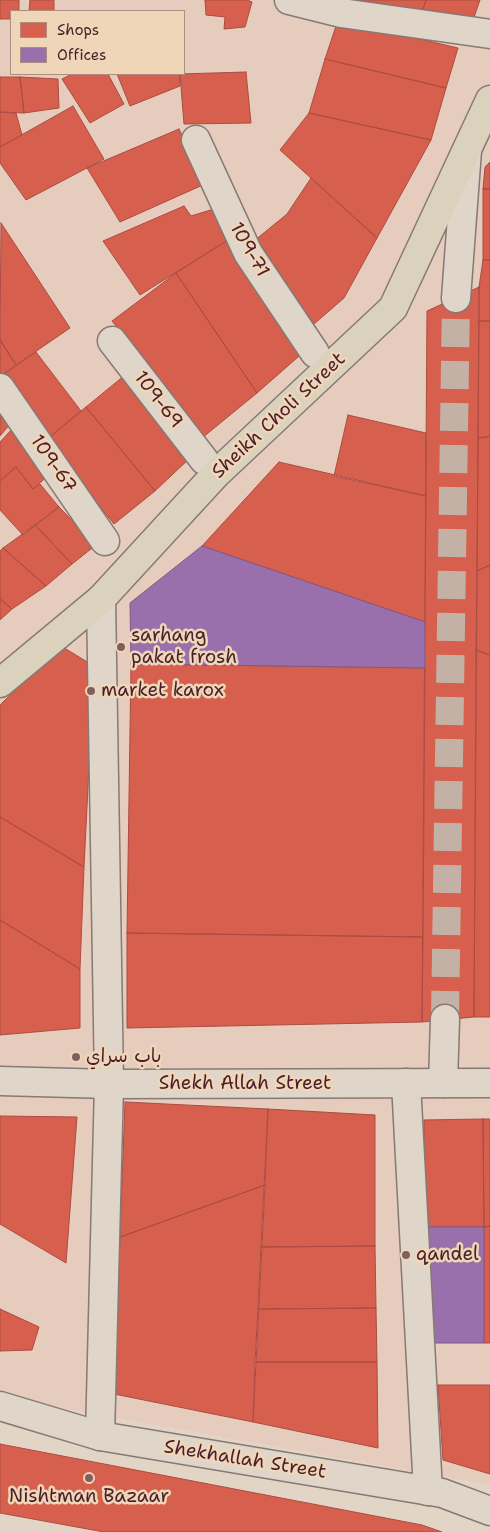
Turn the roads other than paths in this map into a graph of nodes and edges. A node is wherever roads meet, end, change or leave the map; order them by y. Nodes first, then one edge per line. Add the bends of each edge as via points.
1 (289, 0) edge
2 (490, 34) edge
3 (490, 100) edge
4 (196, 140) dead end
5 (468, 145) junction
6 (456, 298) tunnel mouth
7 (112, 341) dead end
8 (315, 353) dead end
9 (0, 388) edge
10 (204, 460) dead end
11 (106, 541) dead end
12 (101, 599) junction
13 (0, 684) edge
14 (445, 1019) tunnel mouth
15 (0, 1081) edge
16 (406, 1083) junction
17 (443, 1083) junction
18 (490, 1083) edge
19 (109, 1084) junction
20 (0, 1406) edge
21 (100, 1436) junction
22 (428, 1491) junction
23 (490, 1511) edge

1 - 2 street via 341,13
3 - 5 main road, Sheikh Choli Street
4 - 8 street, 109-71 via 248,253
5 - 6 street
5 - 12 main road, Sheikh Choli Street via 393,308 216,474
7 - 10 street, 109-69
9 - 11 street, 109-67
12 - 13 main road, Sheikh Choli Street
12 - 19 street
14 - 17 street
15 - 19 street, Shekh Allah Street
16 - 17 street, Shekh Allah Street
16 - 19 street, Shekh Allah Street
16 - 22 street
17 - 18 street, Shekh Allah Street
19 - 21 street
20 - 21 street, Shekhallah Street
21 - 22 street, Shekhallah Street
22 - 23 street, Shekhallah Street

